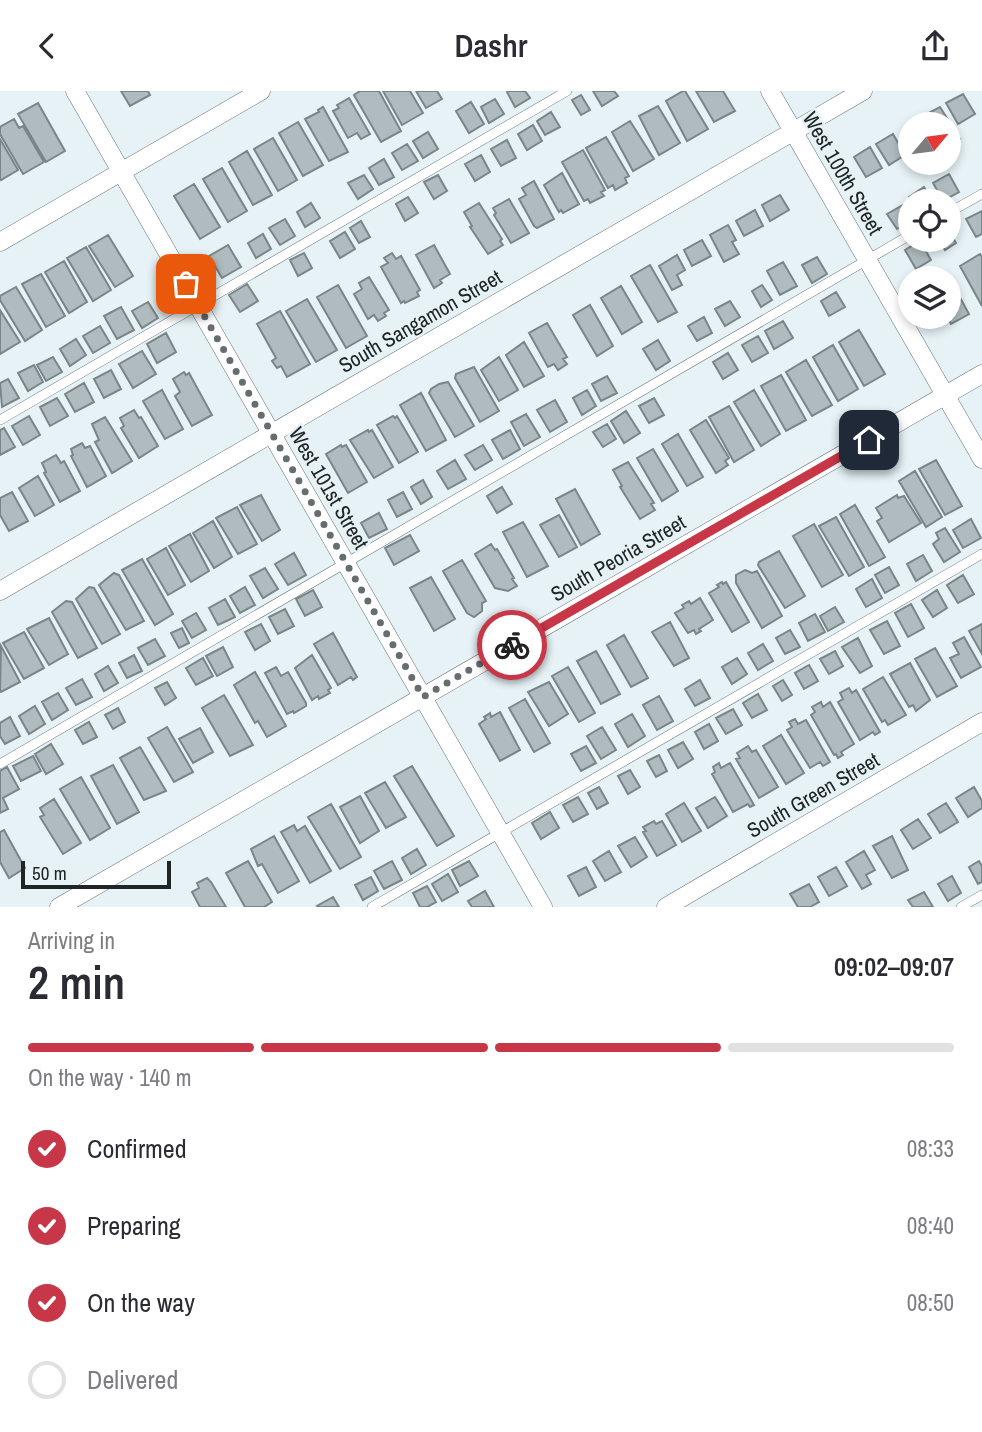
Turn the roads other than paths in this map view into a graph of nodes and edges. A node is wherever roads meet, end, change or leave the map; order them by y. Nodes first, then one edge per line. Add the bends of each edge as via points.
1 (75, 91) edge
2 (261, 91) edge
3 (567, 91) edge
4 (770, 91) edge
5 (863, 91) edge
6 (793, 131) junction
7 (121, 172) junction
8 (982, 194) edge
9 (961, 206) edge
10 (0, 243) edge
11 (898, 243) edge
12 (868, 260) junction
13 (198, 305) junction
14 (982, 374) edge
15 (946, 395) junction
16 (0, 420) edge
17 (271, 434) junction
18 (982, 459) edge
19 (982, 554) edge
20 (346, 563) junction
21 (0, 591) edge
22 (423, 697) junction
23 (982, 722) edge
24 (0, 764) edge
25 (500, 832) junction
26 (982, 895) edge
27 (59, 907) edge
28 (372, 907) edge
29 (543, 907) edge
30 (666, 907) edge
31 (961, 907) edge

1 - 7 street, West 101st Street
2 - 7 street
3 - 13 lane
4 - 6 street, West 100th Street
5 - 6 street, South Sangamon Street
6 - 12 street, West 100th Street
6 - 17 street, South Sangamon Street
7 - 10 street
7 - 13 street, West 101st Street
8 - 9 lane
11 - 12 lane
12 - 15 street, West 100th Street
12 - 20 lane
13 - 16 lane
13 - 17 street, West 101st Street
14 - 15 street, South Peoria Street
15 - 18 street, West 100th Street
15 - 22 street, South Peoria Street
17 - 20 street, West 101st Street
17 - 21 street, South Sangamon Street
19 - 25 lane
20 - 22 street, West 101st Street
20 - 24 lane
22 - 25 street, West 101st Street
22 - 27 street, South Peoria Street
23 - 30 street, South Green Street
25 - 28 lane
25 - 29 street, West 101st Street
26 - 31 lane

